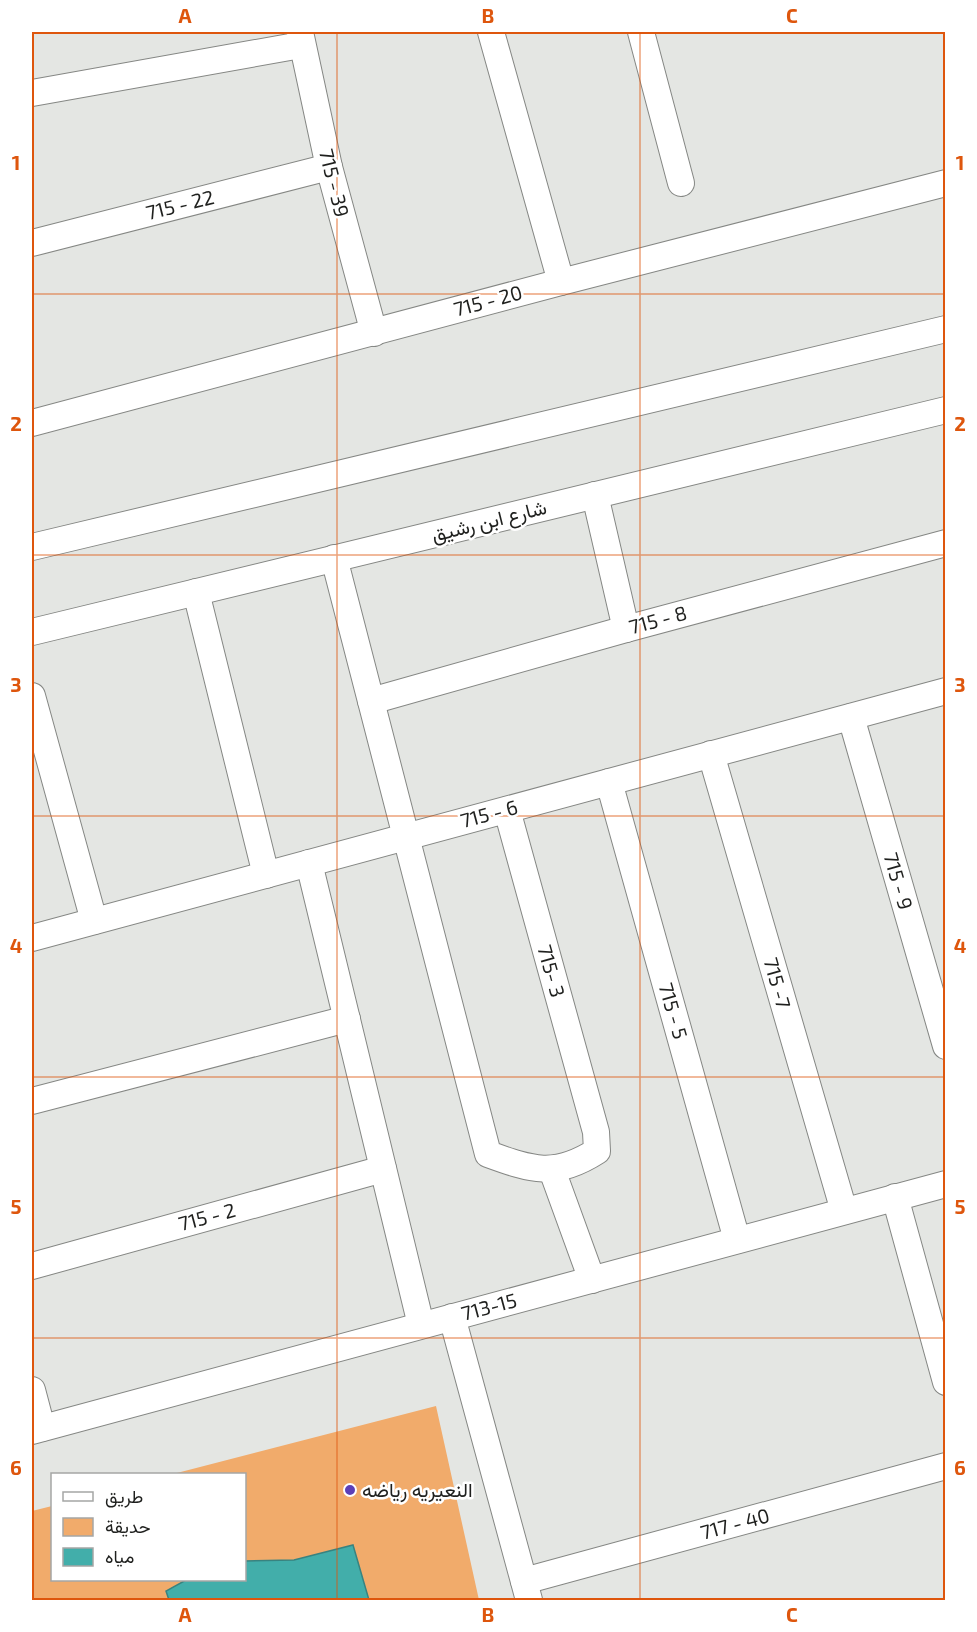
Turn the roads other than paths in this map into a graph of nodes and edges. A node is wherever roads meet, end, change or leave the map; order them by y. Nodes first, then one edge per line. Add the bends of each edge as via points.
1 (491, 32) edge
2 (641, 32) edge
3 (301, 38) edge
4 (32, 93) edge
5 (329, 167) junction
6 (681, 183) dead end
7 (945, 183) edge
8 (32, 243) edge
9 (561, 282) junction
10 (945, 329) edge
11 (374, 333) junction
12 (945, 410) edge
13 (32, 423) edge
14 (594, 495) junction
15 (945, 543) edge
16 (32, 547) edge
17 (334, 558) junction
18 (196, 592) junction
19 (626, 629) junction
20 (32, 632) edge
21 (945, 690) edge
22 (32, 696) edge
23 (371, 701) junction
24 (851, 717) junction
25 (711, 754) junction
26 (609, 782) junction
27 (507, 810) junction
28 (405, 837) junction
29 (309, 863) junction
30 (266, 875) junction
31 (94, 921) junction
32 (32, 938) edge
33 (347, 1020) junction
34 (945, 1046) edge
35 (32, 1101) edge
36 (384, 1169) junction
37 (552, 1170) junction
38 (945, 1184) edge
39 (895, 1197) junction
40 (844, 1211) junction
41 (737, 1240) junction
42 (32, 1266) edge
43 (592, 1280) junction
44 (452, 1317) junction
45 (421, 1325) junction
46 (945, 1382) edge
47 (32, 1390) edge
48 (37, 1429) edge
49 (945, 1466) edge
50 (526, 1591) edge

1 - 9 street
2 - 6 street
3 - 4 street
3 - 5 street, 715 - 39
5 - 8 street, 715 - 22
5 - 11 street, 715 - 39
7 - 9 street, 715 - 20
9 - 11 street, 715 - 20
10 - 16 street
11 - 13 street, 715 - 20
12 - 14 street, شارع ابن رشيق
14 - 17 street, شارع ابن رشيق
14 - 19 street
15 - 19 street, 715 - 8
17 - 18 street, شارع ابن رشيق
17 - 23 street
18 - 20 street, شارع ابن رشيق
18 - 30 street
19 - 23 street, 715 - 8
21 - 24 street, 715 - 6
22 - 31 street
23 - 28 street
24 - 25 street, 715 - 6
24 - 34 street, 715 - 9
25 - 26 street, 715 - 6
25 - 40 street, 715 -7
26 - 27 street, 715 - 6
26 - 41 street, 715 - 5
27 - 28 street, 715 - 6
27 - 37 street, 715- 3 via 596,1132 597,1151
28 - 29 street, 715 - 6
28 - 37 street via 488,1154 518,1165
29 - 30 street, 715 - 6
29 - 33 street
30 - 31 street, 715 - 6
31 - 32 street, 715 - 6
33 - 35 street
33 - 36 street
36 - 42 street, 715 - 2
36 - 45 street
37 - 43 street
38 - 39 street, 713-15
39 - 40 street, 713-15
39 - 46 street
40 - 41 street, 713-15
41 - 43 street, 713-15
43 - 44 street, 713-15
44 - 45 street, 713-15
44 - 50 street
45 - 48 street, 713-15
47 - 48 street
49 - 50 street, 717 - 40

